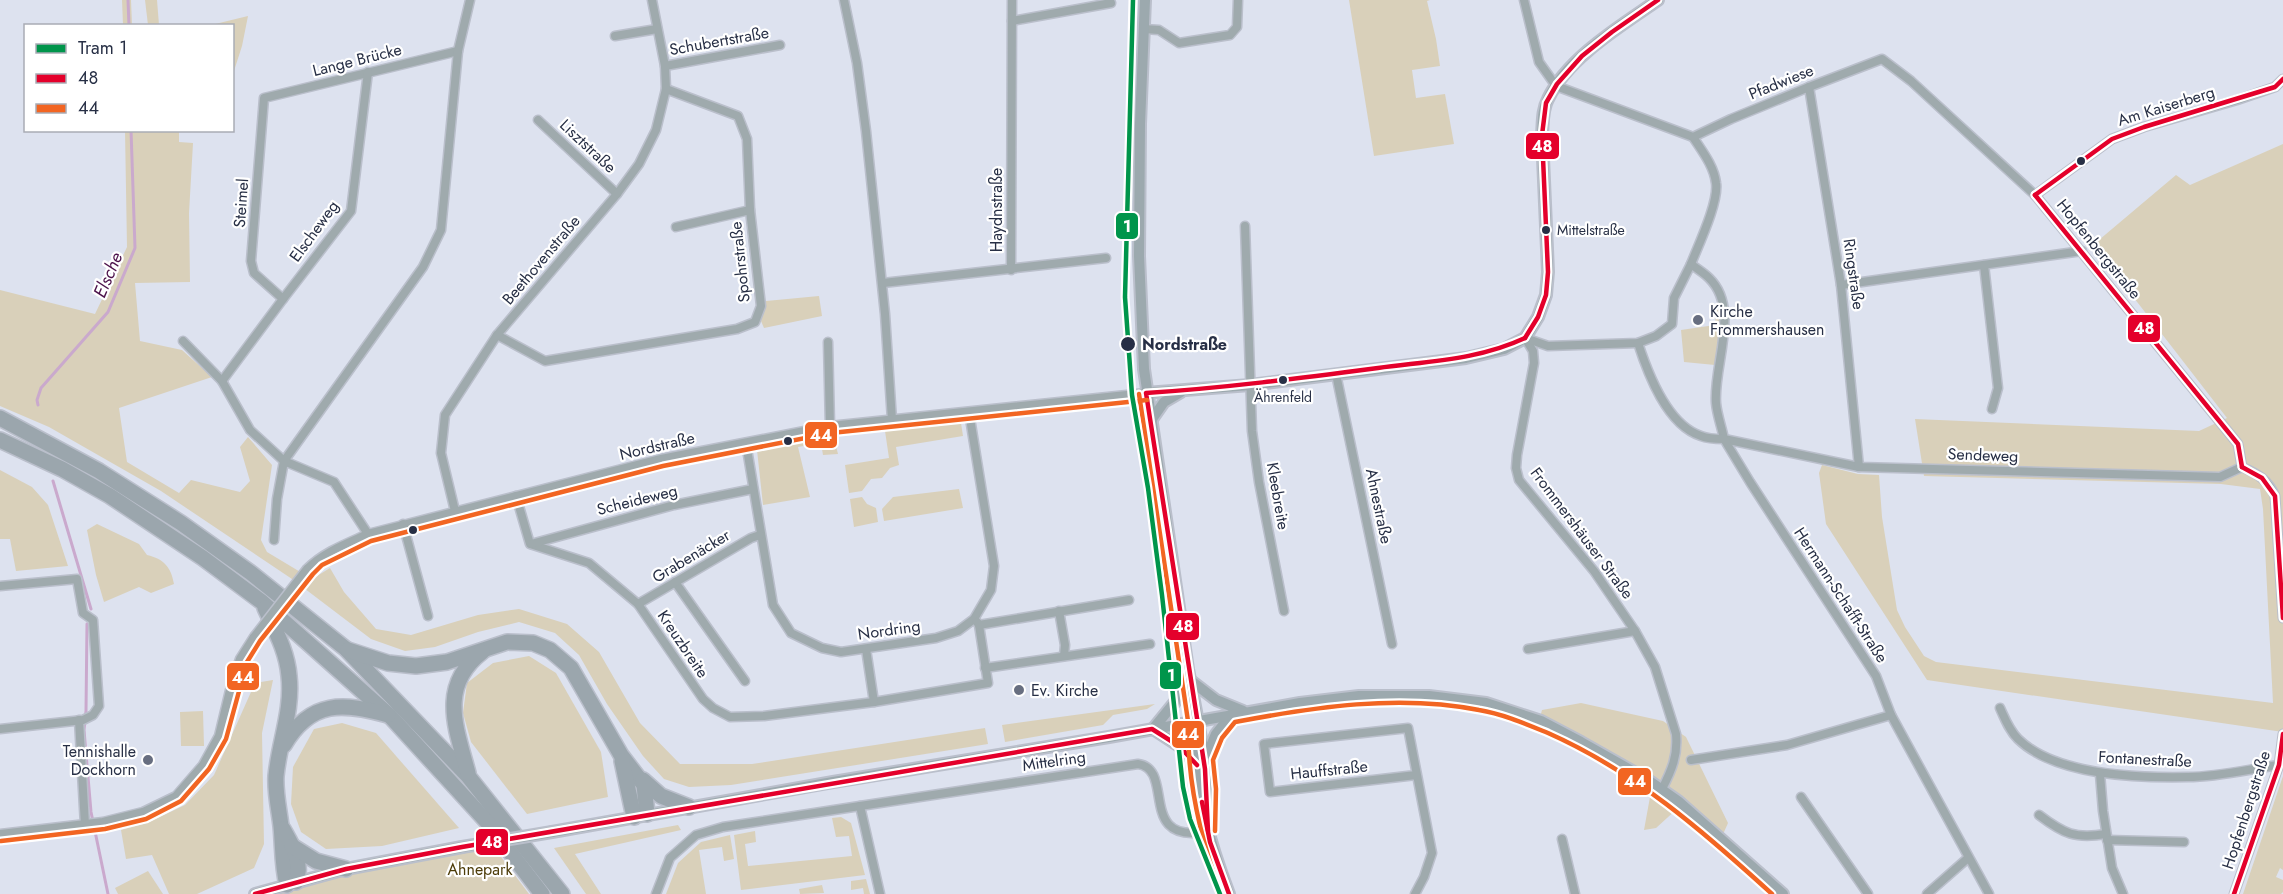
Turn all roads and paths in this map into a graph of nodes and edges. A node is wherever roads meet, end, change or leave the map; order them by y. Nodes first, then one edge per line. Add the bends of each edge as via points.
1 (470, 0) edge
2 (652, 0) edge
3 (844, 0) edge
4 (1012, 0) edge
5 (1145, 0) edge
6 (1238, 0) edge
7 (1524, 0) edge
8 (1658, 0) edge
9 (1111, 3) dead end
10 (1012, 21) junction
11 (657, 29) junction
12 (1144, 29) junction
13 (615, 36) dead end
14 (780, 45) dead end
15 (458, 51) junction
16 (1882, 59) joint
17 (665, 66) junction
18 (368, 72) junction
19 (2283, 79) edge
20 (1809, 87) junction
21 (1561, 88) junction
22 (666, 89) junction
23 (264, 98) joint
24 (538, 120) dead end
25 (1693, 137) junction
26 (617, 194) junction
27 (2035, 195) junction
28 (750, 210) junction
29 (1245, 226) dead end
30 (676, 227) dead end
31 (2082, 251) junction
32 (1106, 258) dead end
33 (1691, 264) junction
34 (1984, 265) junction
35 (1011, 270) junction
36 (882, 283) junction
37 (1842, 285) junction
38 (282, 298) junction
39 (497, 335) junction
40 (1525, 338) junction
41 (183, 341) dead end
42 (828, 342) dead end
43 (1638, 344) junction
44 (1336, 374) junction
45 (222, 381) junction
46 (1250, 386) junction
47 (1184, 391) junction
48 (1146, 393) junction
49 (1992, 409) dead end
50 (969, 412) junction
51 (0, 418) edge
52 (892, 420) junction
53 (1150, 422) junction
54 (830, 426) junction
55 (0, 440) edge
56 (1724, 440) junction
57 (746, 443) junction
58 (284, 461) junction
59 (1859, 466) junction
60 (2242, 467) junction
61 (753, 489) junction
62 (516, 496) junction
63 (455, 511) junction
64 (403, 524) junction
65 (368, 534) junction
66 (760, 535) junction
67 (274, 540) dead end
68 (530, 544) junction
69 (675, 582) junction
70 (0, 586) edge
71 (1129, 600) dead end
72 (262, 602) junction
73 (638, 604) junction
74 (1059, 611) junction
75 (1284, 611) dead end
76 (428, 616) dead end
77 (2283, 618) edge
78 (977, 622) junction
79 (1635, 632) junction
80 (1150, 644) dead end
81 (1392, 644) dead end
82 (490, 647) junction
83 (346, 649) junction
84 (866, 649) junction
85 (1528, 649) dead end
86 (1064, 656) junction
87 (985, 668) junction
88 (1189, 675) junction
89 (745, 681) dead end
90 (874, 702) junction
91 (2000, 708) dead end
92 (1247, 711) junction
93 (1231, 715) junction
94 (1891, 715) junction
95 (390, 716) junction
96 (81, 720) junction
97 (1197, 721) junction
98 (0, 729) edge
99 (1152, 729) junction
100 (2283, 734) edge
101 (280, 753) junction
102 (621, 755) junction
103 (1691, 760) dead end
104 (1201, 762) junction
105 (2279, 765) junction
106 (633, 770) junction
107 (2100, 774) junction
108 (1416, 775) junction
109 (468, 776) junction
110 (1662, 789) junction
111 (1801, 797) dead end
112 (860, 806) junction
113 (689, 807) junction
114 (640, 815) junction
115 (2039, 815) dead end
116 (85, 825) junction
117 (281, 826) junction
118 (1208, 831) junction
119 (0, 834) edge
120 (2107, 837) junction
121 (1562, 839) dead end
122 (2184, 842) dead end
123 (292, 846) junction
124 (1968, 858) junction
125 (346, 869) junction
126 (292, 883) junction
127 (255, 894) edge
128 (542, 894) edge
129 (562, 894) edge
130 (656, 894) edge
131 (880, 894) edge
132 (1228, 894) edge
133 (1414, 894) edge
134 (1575, 894) edge
135 (1783, 894) edge
136 (1868, 894) edge
137 (1927, 894) edge
138 (1989, 894) edge
139 (2123, 894) edge
140 (2234, 894) edge

1 - 15 street
2 - 11 street, Beethovenstraße
3 - 36 street via 857,63
4 - 10 street, Haydnstraße
5 - 12 main road
6 - 12 street via 1237,27 1230,34 1179,43 1159,30
7 - 21 street via 1539,62
8 - 21 main road via 1577,62
9 - 10 street
10 - 35 street, Haydnstraße
11 - 13 street
11 - 17 street, Beethovenstraße
12 - 48 main road via 1139,256
14 - 17 street, Schubertstraße
15 - 18 street, Lange Brücke
15 - 58 street via 441,230 423,267
16 - 20 street, Pfadwiese
16 - 27 street, Hopfenbergstraße
17 - 22 street, Beethovenstraße
18 - 23 street, Lange Brücke
18 - 38 street, Elscheweg via 351,211
19 - 27 street, Am Kaiserberg via 2275,87 2112,139
20 - 25 street, Pfadwiese
20 - 37 street, Ringstraße
21 - 25 street
21 - 40 main road via 1547,100 1543,117 1546,295
22 - 26 street, Beethovenstraße via 656,130 639,164
22 - 28 street, Spohrstraße via 738,116 747,139
23 - 38 street, Steimel via 252,261 254,273
24 - 26 street, Lisztstraße
25 - 33 street via 1714,173 1717,186 1709,220
26 - 39 street, Beethovenstraße
27 - 31 street, Hopfenbergstraße
28 - 30 street
28 - 39 street, Spohrstraße via 761,306 755,322 737,329 545,362
29 - 46 street
31 - 34 street
31 - 60 street, Hopfenbergstraße via 2238,444
32 - 35 street
33 - 43 street via 1674,298 1672,324
33 - 56 street via 1710,278 1723,303 1724,335 1716,403
34 - 37 street
34 - 49 street via 1998,388
35 - 36 street, Haydnstraße
36 - 52 street
37 - 59 street, Ringstraße
38 - 45 street, Elscheweg
39 - 63 street, Beethovenstraße via 445,415 441,453
40 - 43 street via 1548,346
40 - 44 main road, Nordstraße via 1504,349 1466,358
40 - 79 street, Frommershäuser Straße via 1533,351 1534,363 1517,455 1519,480 1594,571
41 - 45 street
42 - 54 street
43 - 56 street via 1659,396 1676,417 1701,436
44 - 46 main road, Nordstraße
44 - 81 street, Ahnestraße
45 - 58 street via 250,430
46 - 47 main road, Nordstraße
46 - 75 street, Kleebreite via 1259,482
47 - 48 main road, Nordstraße
47 - 53 main road via 1164,402
48 - 50 street, Nordstraße
48 - 53 main road
50 - 52 street, Nordstraße
50 - 78 street, Nordring via 994,566 991,590
51 - 83 highway via 99,471 181,523
52 - 54 street, Nordstraße
53 - 88 main road
54 - 57 street, Nordstraße
55 - 72 highway via 110,496
56 - 59 street, Sendeweg
56 - 94 street, Hermann-Schafft-Straße via 1876,676
57 - 61 street, Nordring
57 - 62 street, Nordstraße via 661,459
58 - 65 street via 334,482
58 - 67 street
59 - 60 street, Sendeweg via 2220,477
60 - 77 street via 2269,484 2275,496
61 - 66 street, Nordring
61 - 68 street, Scheideweg via 674,505
62 - 63 street, Nordstraße
62 - 68 street
63 - 64 street, Nordstraße
64 - 65 street, Nordstraße
64 - 76 street
65 - 116 street, Nordstraße, bridge via 318,559 254,637 240,659 219,736 203,765 176,796 143,812
66 - 69 street, Grabenäcker
66 - 84 street, Nordring via 773,605 791,633 822,648 841,652
68 - 73 street, Kreuzbreite via 589,563
69 - 73 street, Grabenäcker
69 - 89 street
70 - 96 street via 77,579 83,613 93,620 99,706 93,715
71 - 74 street
72 - 95 highway
72 - 101 highway via 284,649 289,675 290,696
73 - 90 street, Kreuzbreite via 703,699 730,717
74 - 78 street
74 - 86 street
78 - 84 street, Nordring via 936,638
78 - 87 street
79 - 85 street
79 - 110 street, Frommershäuser Straße via 1655,667 1676,734 1674,766
80 - 86 street
82 - 83 highway via 447,662 416,666 388,663
82 - 102 highway via 524,642 558,655 576,676
82 - 109 highway via 464,669 454,695 453,714
83 - 109 highway
84 - 90 street
86 - 87 street
87 - 90 street, Kreuzbreite via 988,682
88 - 92 main road via 1216,700
88 - 97 main road
88 - 99 main road via 1175,702
91 - 107 street, Fontanestraße via 2007,726 2031,749 2047,758
92 - 93 main road
92 - 110 main road via 1359,696 1429,696 1486,703 1541,721
93 - 97 main road
93 - 104 main road
94 - 103 street via 1787,745
94 - 124 street, Hermann-Schafft-Straße
95 - 101 highway via 350,706 324,710 300,723
95 - 128 highway via 488,823
96 - 98 street
96 - 116 street
97 - 99 main road
97 - 104 main road
99 - 104 main road
99 - 113 main road
100 - 105 street, Hopfenbergstraße
101 - 117 highway via 276,789
102 - 106 highway
102 - 114 highway
104 - 118 main road via 1203,813
105 - 107 street, Fontanestraße via 2190,777
105 - 140 street, Hopfenbergstraße
106 - 113 highway via 661,796
106 - 114 highway via 644,785
107 - 120 street
108 - 108 street, Hauffstraße via 1408,728 1264,744 1270,792
108 - 133 street, Hauffstraße via 1432,853
109 - 129 highway
110 - 135 main road
111 - 136 street
112 - 118 street, Mittelring via 1137,764 1146,765 1152,772 1169,825 1190,834
112 - 130 street, Mittelring via 723,827 696,835 670,858
112 - 131 street
113 - 114 main road
114 - 125 main road, bridge
115 - 120 street via 2076,837
116 - 119 street, Nordstraße
117 - 123 highway
117 - 126 highway via 281,852
118 - 132 main road
120 - 122 street
120 - 139 street via 2112,868
121 - 134 street
123 - 125 highway via 316,861
123 - 126 highway via 299,866
124 - 137 street
124 - 138 street, Hermann-Schafft-Straße
125 - 126 main road
126 - 127 main road

